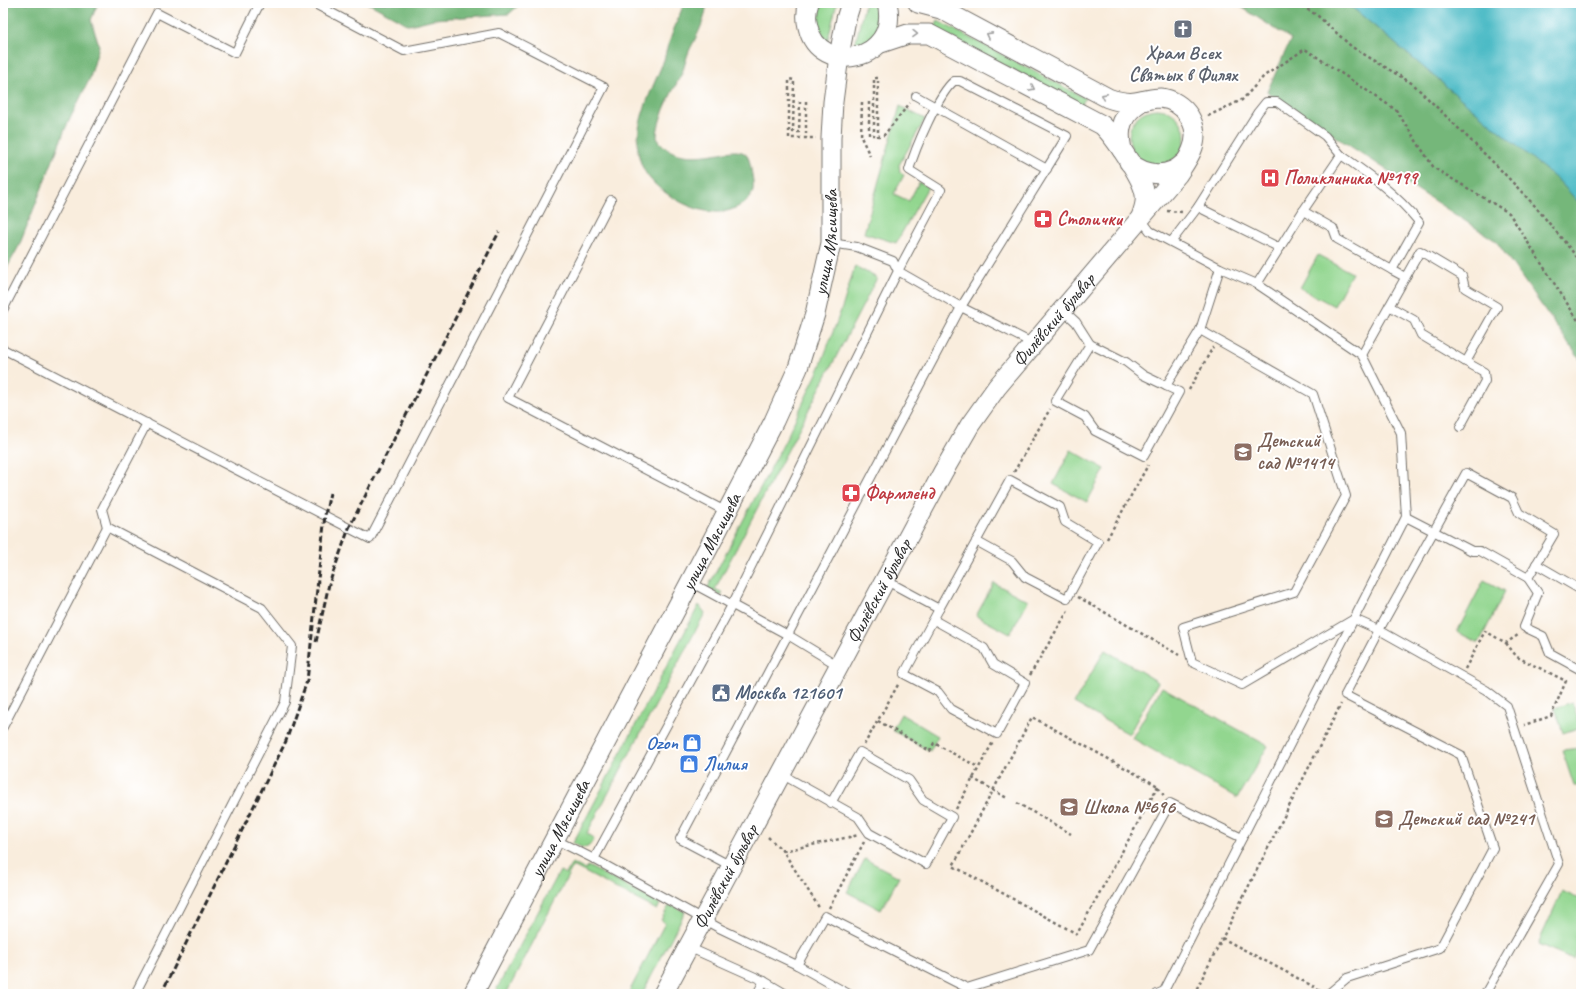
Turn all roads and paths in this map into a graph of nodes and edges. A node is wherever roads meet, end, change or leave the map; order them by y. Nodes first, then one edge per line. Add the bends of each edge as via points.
1 (260, 3) edge
2 (313, 3) edge
3 (809, 3) edge
4 (851, 3) edge
5 (887, 3) edge
6 (918, 3) edge
7 (1297, 3) edge
8 (878, 44) junction
9 (839, 56) junction
10 (916, 96) joint
11 (800, 101) dead end
12 (806, 101) dead end
13 (1142, 101) junction
14 (862, 102) dead end
15 (869, 102) dead end
16 (936, 107) junction
17 (1208, 116) dead end
18 (806, 138) junction
19 (816, 138) dead end
20 (1125, 155) junction
21 (1341, 155) junction
22 (870, 156) dead end
23 (1187, 159) junction
24 (1047, 169) junction
25 (611, 200) dead end
26 (1196, 209) junction
27 (1164, 211) dead end
28 (1303, 211) junction
29 (1141, 219) junction
30 (1172, 241) junction
31 (831, 243) junction
32 (1280, 248) junction
33 (1581, 262) edge
34 (1220, 268) junction
35 (1392, 270) junction
36 (898, 271) junction
37 (1405, 278) junction
38 (1257, 284) junction
39 (1389, 306) junction
40 (961, 307) junction
41 (3, 310) edge
42 (1063, 310) junction
43 (1581, 325) edge
44 (1200, 330) junction
45 (1217, 340) junction
46 (1034, 344) junction
47 (1090, 344) junction
48 (3, 349) edge
49 (1362, 355) junction
50 (1466, 362) junction
51 (1166, 386) junction
52 (1186, 395) dead end
53 (1055, 401) junction
54 (147, 423) junction
55 (1460, 427) dead end
56 (1148, 464) dead end
57 (1010, 480) junction
58 (727, 512) junction
59 (1406, 517) junction
60 (107, 527) junction
61 (1433, 531) junction
62 (1106, 541) dead end
63 (976, 542) junction
64 (1536, 564) junction
65 (1528, 578) junction
66 (885, 580) junction
67 (690, 582) junction
68 (1581, 590) edge
69 (1076, 596) dead end
70 (1072, 603) dead end
71 (732, 605) junction
72 (939, 609) junction
73 (1354, 619) junction
74 (934, 620) junction
75 (1524, 627) junction
76 (1379, 630) junction
77 (788, 635) junction
78 (1506, 643) junction
79 (1192, 662) junction
80 (839, 666) junction
81 (1581, 670) edge
82 (904, 674) junction
83 (1461, 676) junction
84 (1025, 682) junction
85 (1346, 695) junction
86 (878, 721) junction
87 (3, 727) edge
88 (1514, 728) junction
89 (997, 734) junction
90 (860, 752) junction
91 (978, 766) junction
92 (780, 774) junction
93 (972, 778) junction
94 (1158, 786) junction
95 (993, 790) junction
96 (1007, 798) dead end
97 (831, 803) junction
98 (1017, 803) dead end
99 (1170, 803) junction
100 (952, 817) junction
101 (870, 833) junction
102 (1071, 834) dead end
103 (768, 837) dead end
104 (1242, 838) junction
105 (554, 839) junction
106 (783, 851) junction
107 (594, 859) junction
108 (731, 866) junction
109 (824, 916) junction
110 (702, 919) junction
111 (1222, 938) junction
112 (688, 946) junction
113 (797, 965) junction
114 (764, 981) junction
115 (1320, 990) dead end
116 (134, 994) edge
117 (473, 994) edge
118 (663, 994) edge
119 (757, 994) edge
120 (786, 994) edge
121 (849, 994) edge
122 (1157, 994) edge
123 (1194, 994) edge
124 (1328, 994) edge
125 (1485, 994) edge

1 - 41 lane via 235,53 157,13
2 - 54 lane via 404,51 499,33 604,87 370,539
3 - 9 street via 806,19 809,31 824,50
4 - 9 street, улица Мясищева
5 - 8 street via 889,21 886,32
13 -> 6 street, Филёвский бульвар via 1121,102 1108,98 941,9
7 - 33 path via 1318,16 1352,47 1413,84 1503,172
8 - 9 street via 864,54 854,57
8 -> 20 street, Филёвский бульвар via 908,34 929,34 1102,125
9 - 31 street, улица Мясищева via 832,116
10 - 15 path via 884,135 878,136 878,78 874,78 874,135 869,135
10 - 16 lane
11 - 18 path via 799,132 793,132 794,80 789,79 789,138
12 - 18 path
13 - 20 street, Филёвский бульвар via 1125,116 1120,127 1119,139
13 - 23 street, Филёвский бульвар via 1168,100 1183,108 1189,115 1194,127 1195,140
14 - 22 path via 861,137
16 - 24 lane
16 - 24 lane via 950,84 960,81 1067,136
16 - 36 lane via 913,154 909,170 941,190
17 - 43 path via 1242,100 1264,76 1305,49 1396,110 1434,168 1509,213
18 - 19 path
20 - 23 street, Филёвский бульвар via 1135,167 1153,174 1172,171
20 - 29 street, Филёвский бульвар via 1144,190 1146,202
21 - 26 lane via 1325,136 1278,102 1266,102
21 - 28 lane
21 - 35 lane via 1387,188 1418,222
23 - 29 street, Филёвский бульвар
24 - 40 lane
25 - 58 lane via 508,398
26 - 27 path
26 - 30 lane
26 - 32 lane
28 - 32 lane
28 - 35 lane via 1333,228 1337,239
29 - 30 lane via 1150,231
29 - 42 street, Филёвский бульвар
30 - 34 lane
31 - 36 lane via 857,247 893,261
31 - 58 street, улица Мясищева via 815,314 798,368
32 - 38 lane
34 - 38 lane
34 - 44 lane
35 - 37 lane
36 - 40 lane
36 - 71 lane
37 - 39 lane
37 - 50 lane via 1420,251 1462,276 1465,288 1497,307
38 - 49 lane
39 - 49 lane
39 - 50 lane via 1414,320 1421,335
40 - 46 lane
40 - 77 lane
42 - 46 street, Филёвский бульвар
42 - 47 lane via 1076,322
44 - 45 lane
44 - 51 lane
45 - 52 path
45 - 79 lane via 1313,394 1346,496 1294,592 1183,627
46 - 66 street, Филёвский бульвар via 970,425
47 - 51 lane
47 - 53 lane
48 - 54 lane
49 - 59 lane via 1400,433
50 - 55 lane via 1484,372 1485,382
51 - 53 lane via 1179,392 1144,456 1095,431 1085,417
53 - 57 path
54 - 60 lane via 102,509
56 - 62 path
57 - 63 lane
57 - 63 lane via 1060,507 1065,522 1098,542 1067,599 1025,577 1012,561
58 - 67 street, улица Мясищева
59 - 61 lane
59 - 73 lane
60 - 87 lane
60 - 116 lane via 262,608 292,646 286,702
61 - 64 lane via 1466,472 1512,498 1519,513 1554,534
61 - 65 lane via 1472,551 1480,550
61 - 76 lane
63 - 72 lane
64 - 65 lane
64 - 68 lane
65 - 75 lane via 1538,593
66 - 72 lane
66 - 80 street, Филёвский бульвар
67 - 71 lane
67 - 105 street, улица Мясищева
69 - 79 path
70 - 84 path
71 - 77 lane
71 - 107 lane
72 - 74 lane
73 - 76 lane
73 - 79 lane via 1242,685
73 - 104 lane
74 - 82 lane
74 - 84 lane via 984,648 993,664
75 - 78 path via 1520,634
75 - 81 lane via 1543,636 1550,653
76 - 83 lane
76 - 85 lane
77 - 80 lane
77 - 108 lane via 680,839
78 - 83 path via 1485,631
78 - 88 path via 1517,657 1566,681 1551,716
80 - 92 street, Филёвский бульвар
82 - 86 path
82 - 89 lane via 938,692 951,709
83 - 88 lane via 1507,706
84 - 89 lane
85 - 111 path
85 - 124 lane via 1461,755 1493,848 1440,948 1347,978
86 - 90 path
86 - 91 path via 930,751 934,743
88 - 125 lane via 1559,864
89 - 91 path
90 - 97 lane
90 - 100 lane via 909,780 922,800
91 - 93 path
92 - 97 lane
92 - 108 street, Филёвский бульвар
93 - 95 path
93 - 100 path
94 - 95 path via 1032,717
94 - 95 path via 1077,934 953,866
94 - 99 path
95 - 96 path
97 - 101 lane via 858,817
98 - 102 path
99 - 104 lane
99 - 109 lane via 1089,950 967,988
100 - 101 lane via 926,864
101 - 106 path
101 - 109 path
103 - 106 path
104 - 122 lane via 1164,991
105 - 107 lane
105 - 117 street, улица Мясищева
106 - 109 path
107 - 110 lane
108 - 110 street, Филёвский бульвар
109 - 113 lane
110 - 112 street, Филёвский бульвар
110 - 113 lane
111 - 115 path
111 - 123 path
112 - 114 lane
112 - 118 street, Филёвский бульвар
113 - 121 lane
114 - 119 lane
114 - 120 lane

